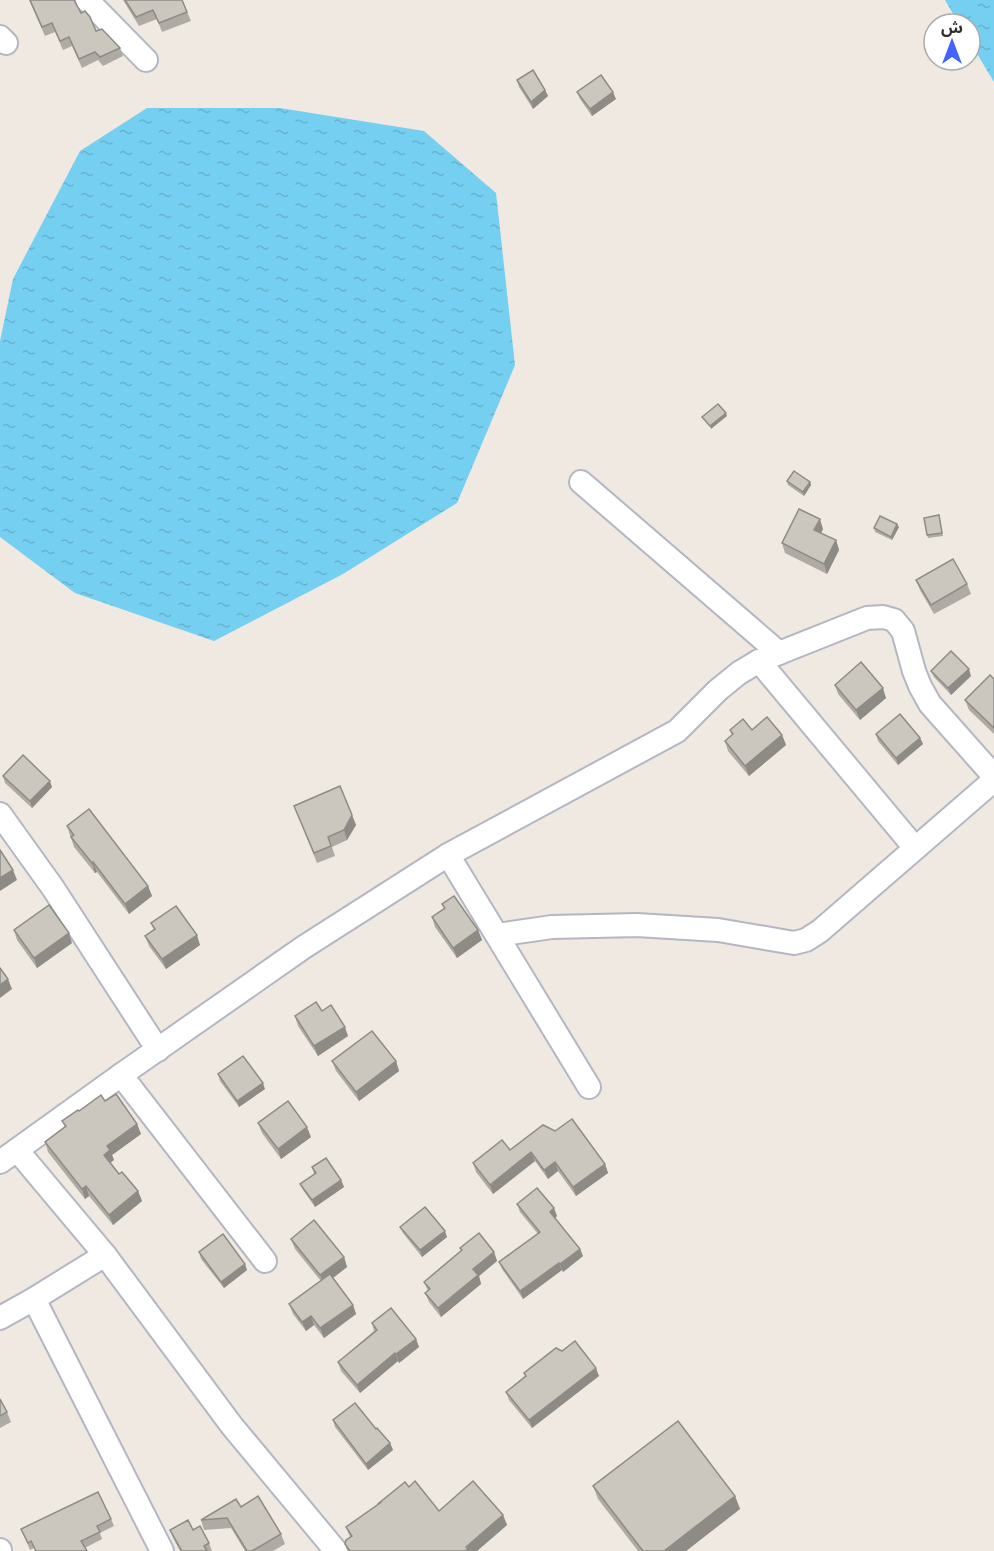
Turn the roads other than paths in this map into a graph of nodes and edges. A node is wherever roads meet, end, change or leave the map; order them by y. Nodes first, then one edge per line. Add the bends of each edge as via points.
1 (87, 0) edge
2 (146, 60) dead end
3 (581, 482) dead end
4 (769, 657) junction
5 (0, 814) edge
6 (915, 848) junction
7 (448, 855) junction
8 (497, 935) junction
9 (158, 1050) junction
10 (121, 1075) junction
11 (589, 1087) dead end
12 (9, 1156) edge
13 (105, 1255) junction
14 (265, 1262) dead end
15 (34, 1299) junction
16 (0, 1318) edge
17 (330, 1549) edge
18 (162, 1551) edge

1 - 2 street
3 - 4 street
4 - 6 street
4 - 6 street via 867,618 894,620 903,631 914,670 930,704 994,778
4 - 7 street via 739,673 677,731
5 - 9 street
6 - 8 street via 820,931 794,943 718,930 637,925 552,927
7 - 8 street
7 - 9 street via 304,947
8 - 11 street
9 - 10 street
10 - 12 street
10 - 14 street
12 - 13 street
13 - 15 street
13 - 17 street via 232,1426
15 - 16 street
15 - 18 street

